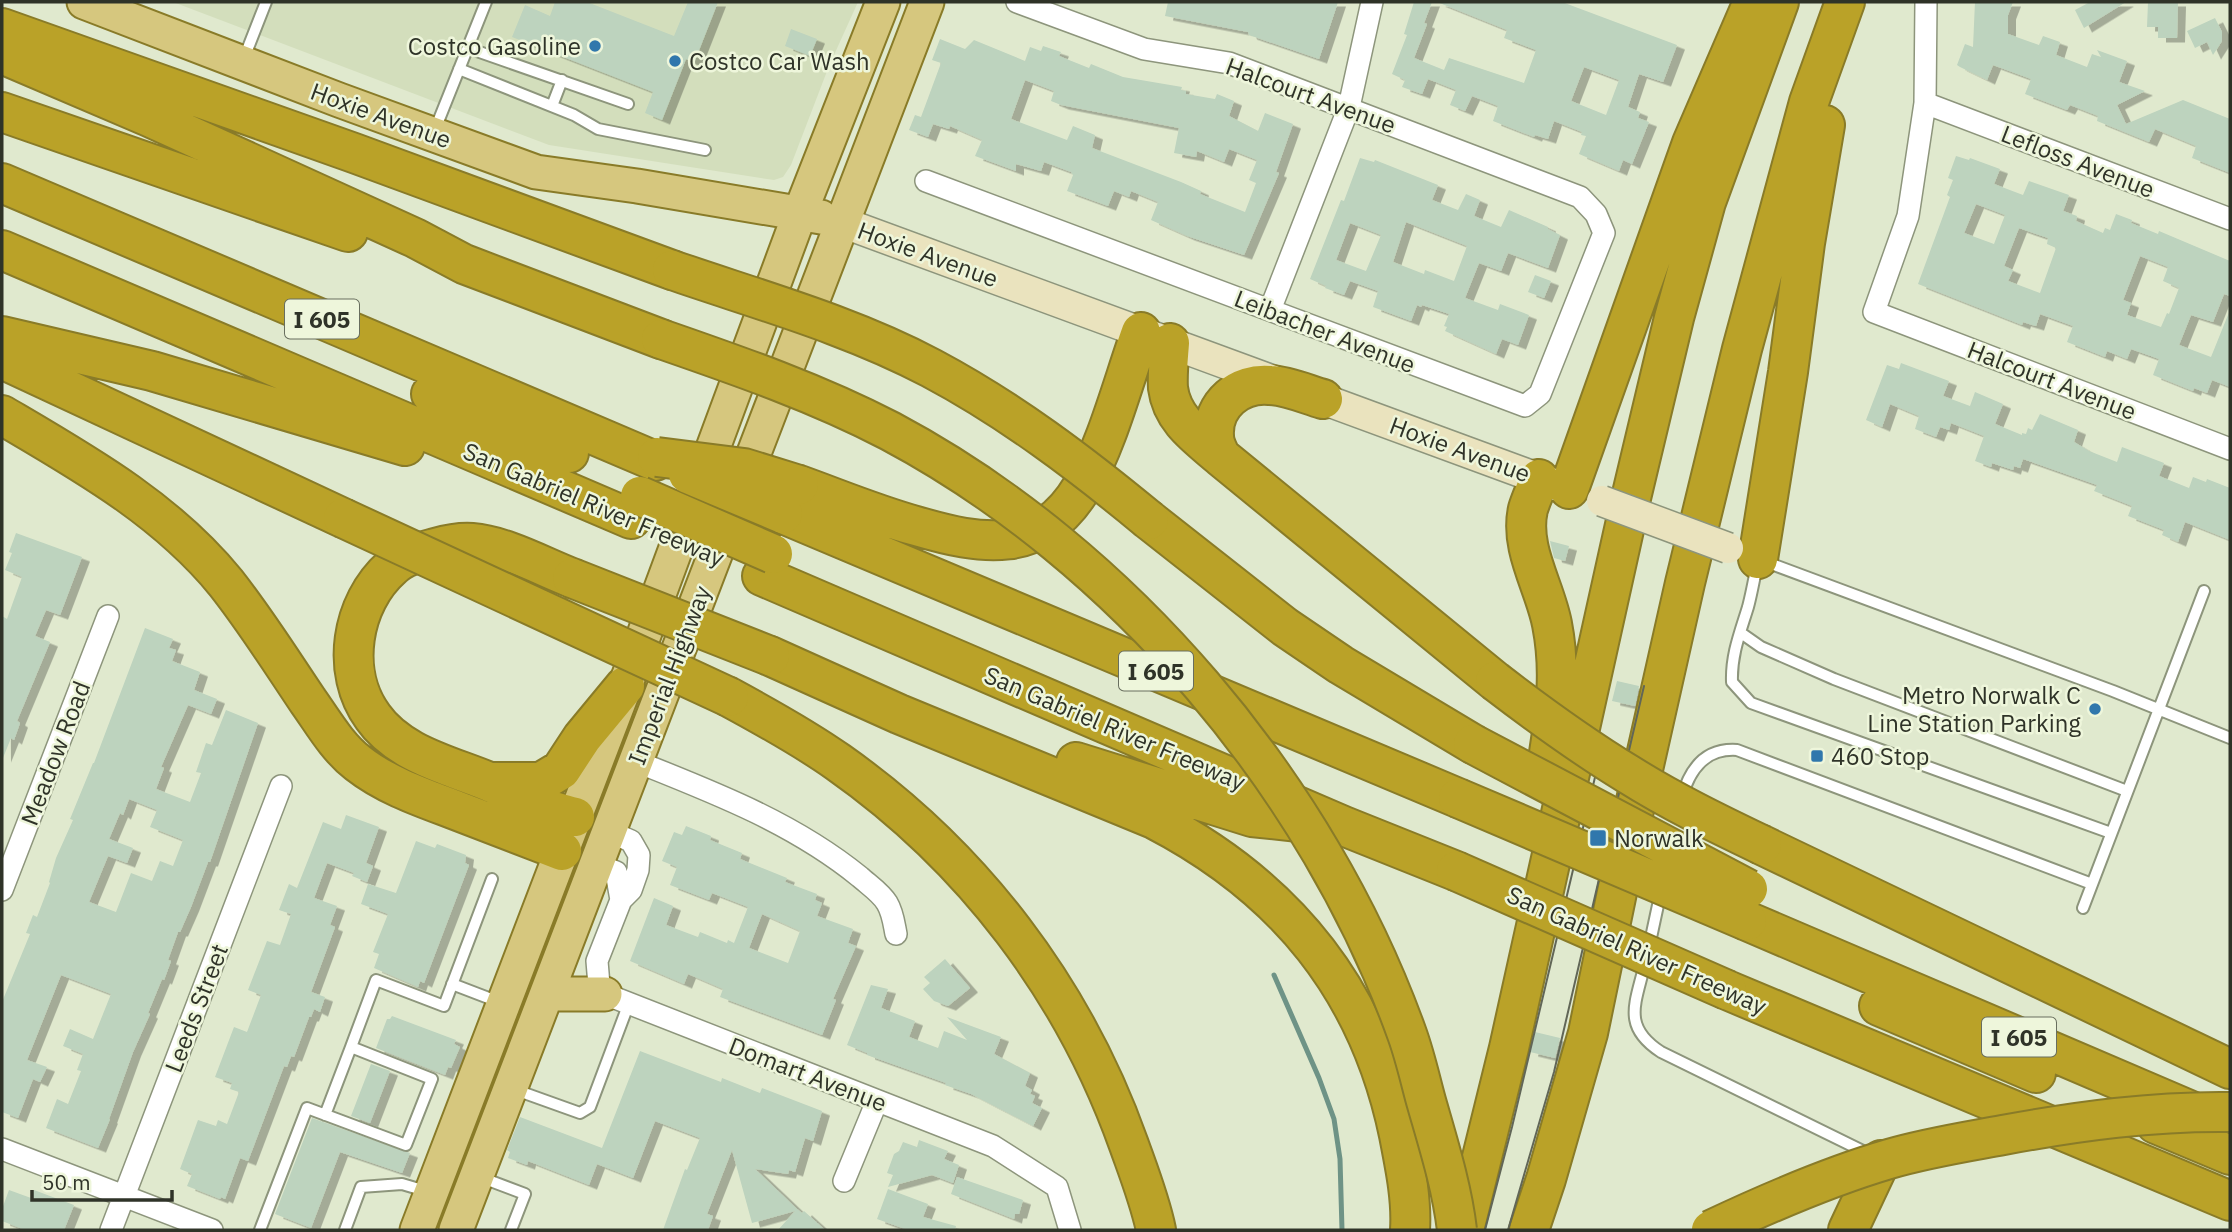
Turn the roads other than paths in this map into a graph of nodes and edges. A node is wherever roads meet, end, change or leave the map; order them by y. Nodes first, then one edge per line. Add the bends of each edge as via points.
1 (84, 2) edge
2 (266, 2) edge
3 (486, 2) edge
4 (883, 2) edge
5 (927, 2) edge
6 (1017, 2) edge
7 (1371, 2) edge
8 (1753, 2) edge
9 (1779, 2) edge
10 (1926, 2) edge
11 (1842, 11) edge
12 (2, 28) edge
13 (468, 48) junction
14 (2, 54) edge
15 (242, 63) junction
16 (459, 69) junction
17 (562, 80) junction
18 (628, 103) dead end
19 (1925, 103) junction
20 (552, 106) junction
21 (1349, 107) junction
22 (2, 112) edge
23 (433, 135) junction
24 (705, 150) dead end
25 (926, 181) dead end
26 (2, 183) edge
27 (2, 210) edge
28 (800, 213) junction
29 (1596, 214) joint
30 (2230, 219) edge
31 (844, 223) junction
32 (2, 250) edge
33 (464, 264) junction
34 (79, 285) junction
35 (1270, 310) junction
36 (2, 336) edge
37 (1155, 337) junction
38 (2, 359) edge
39 (1323, 399) junction
40 (2, 415) edge
41 (2230, 449) edge
42 (1221, 457) junction
43 (645, 479) junction
44 (1570, 490) junction
45 (586, 500) junction
46 (778, 534) junction
47 (1743, 554) junction
48 (2204, 591) dead end
49 (108, 615) dead end
50 (1741, 632) junction
51 (770, 656) junction
52 (625, 686) junction
53 (2157, 710) junction
54 (2230, 738) edge
55 (635, 761) junction
56 (490, 782) junction
57 (281, 786) dead end
58 (2127, 791) junction
59 (1677, 820) dead end
60 (1346, 827) junction
61 (1674, 833) dead end
62 (2111, 833) junction
63 (585, 841) junction
64 (1459, 860) junction
65 (1668, 860) dead end
66 (1665, 874) dead end
67 (492, 879) dead end
68 (2092, 884) junction
69 (2, 890) edge
70 (621, 900) junction
71 (1748, 905) junction
72 (2083, 908) dead end
73 (896, 934) dead end
74 (1801, 943) junction
75 (1729, 977) junction
76 (452, 984) junction
77 (547, 994) junction
78 (617, 999) junction
79 (504, 1004) junction
80 (351, 1047) junction
81 (2230, 1069) edge
82 (511, 1088) junction
83 (877, 1101) junction
84 (2230, 1112) edge
85 (325, 1115) junction
86 (2230, 1128) edge
87 (2, 1149) edge
88 (2230, 1155) edge
89 (1881, 1160) joint
90 (2230, 1173) edge
91 (477, 1176) junction
92 (844, 1181) dead end
93 (431, 1193) junction
94 (124, 1196) junction
95 (2230, 1201) edge
96 (111, 1230) edge
97 (212, 1230) edge
98 (260, 1230) edge
99 (345, 1230) edge
100 (417, 1230) edge
101 (456, 1230) edge
102 (511, 1230) edge
103 (1070, 1230) edge
104 (1156, 1230) edge
105 (1410, 1230) edge
106 (1457, 1230) edge
107 (1464, 1230) edge
108 (1529, 1230) edge
109 (1711, 1230) edge
110 (1848, 1230) edge

1 - 15 main road, Hoxie Avenue
2 - 15 lane
3 - 13 lane
4 - 28 main road, Imperial Highway
5 - 31 main road, Imperial Highway
6 - 21 street, Halcourt Avenue via 1144,49 1229,63
7 - 21 street
8 - 44 highway via 1692,144
9 - 107 highway via 1706,202 1674,318
10 - 19 street
11 - 47 highway via 1788,372
11 - 108 highway via 1806,113 1742,349 1679,609 1588,1033
12 - 71 highway, bridge via 876,342 930,367 1079,462 1285,626 1353,672
13 - 16 lane
13 - 17 lane
14 - 33 highway via 147,116
15 - 23 main road, Hoxie Avenue
16 - 20 lane
16 - 23 lane
17 - 18 lane
17 - 20 lane
19 - 30 street, Lefloss Avenue
19 - 41 street, Halcourt Avenue via 1908,216 1874,312
20 - 24 lane via 598,129
21 - 29 street, Halcourt Avenue via 1580,197
21 - 35 street
22 - 33 highway via 407,254
23 - 28 main road, Hoxie Avenue via 536,172
25 - 35 street, Leibacher Avenue
26 - 43 highway, San Gabriel River Freeway / I 605
27 - 43 highway
28 - 31 main road, Hoxie Avenue
28 - 52 main road, Imperial Highway
29 - 35 street, Leibacher Avenue via 1604,233 1540,394 1525,406
31 - 37 main road, Hoxie Avenue
31 - 55 main road, Imperial Highway
32 - 34 highway, San Gabriel River Freeway / I 605
33 - 106 highway, bridge via 820,397 892,432 978,485 1052,539 1125,603 1247,741 1297,811 1341,888 1407,1034
34 - 43 highway via 145,286
34 - 45 highway, San Gabriel River Freeway / I 605
36 - 45 highway via 152,371
37 - 39 main road, Hoxie Avenue
37 - 42 highway via 1172,405 1184,424
37 - 46 highway via 1111,418 1082,487 1051,523 1028,535 983,541 893,520
38 - 104 highway, bridge via 729,697 839,762 909,818 959,866 1013,929 1049,981 1114,1102
39 - 42 highway via 1272,385 1240,389 1220,407 1215,422 1214,438
39 - 44 main road, Hoxie Avenue
40 - 63 highway via 119,486 192,547 224,581 333,736 357,762 408,791
42 - 81 highway, bridge via 1495,681 1629,775 1692,811
43 - 45 highway, San Gabriel River Freeway / I 605
43 - 46 highway, San Gabriel River Freeway / I 605
43 - 46 highway, bridge via 744,468
44 - 47 main road, Hoxie Avenue, bridge
44 - 107 highway via 1528,511 1533,565 1552,625 1558,696
46 - 60 highway, San Gabriel River Freeway / I 605
46 - 64 highway
46 - 71 highway, San Gabriel River Freeway / I 605, bridge via 853,544 1458,798
47 - 50 lane
47 - 53 lane
48 - 53 lane
49 - 69 street, Meadow Road
50 - 58 lane via 1761,647 1835,679
50 - 62 lane via 1732,656 1732,682 1751,702
51 - 56 highway, bridge via 494,547 470,543 414,554 393,565 377,583 356,625 355,671 361,694 373,717 410,750
51 - 60 highway via 902,705 1180,796 1251,817
51 - 105 highway via 899,715 1154,819 1191,839 1257,887 1318,951 1366,1029 1395,1118 1406,1170
52 - 56 highway via 561,770 541,782
52 - 63 main road, Imperial Highway
53 - 54 lane
53 - 58 lane
55 - 63 main road, Imperial Highway
55 - 73 street via 772,820 834,856 887,902
56 - 63 highway via 535,805
57 - 94 street, Leeds Street
58 - 62 lane
59 - 68 lane via 1690,774 1699,761 1723,749 1737,750
60 - 64 highway, San Gabriel River Freeway / I 605
61 - 65 lane
62 - 68 lane
63 - 70 street via 616,872
63 - 70 street via 631,841 639,855 638,870 631,890
63 - 77 main road, Imperial Highway
63 - 79 main road, Imperial Highway
64 - 75 highway, San Gabriel River Freeway / I 605, bridge
66 - 89 lane via 1635,1009 1636,1026 1644,1041
67 - 76 lane
68 - 72 lane
70 - 78 street via 597,961 599,985
71 - 74 highway, San Gabriel River Freeway / I 605
74 - 86 highway, San Gabriel River Freeway / I 605
74 - 88 highway via 1823,982
75 - 90 highway
75 - 95 highway, San Gabriel River Freeway / I 605
76 - 79 lane
76 - 80 lane via 444,1006 376,979
77 - 78 main road
77 - 82 main road, Imperial Highway
78 - 82 lane via 590,1107 580,1112
78 - 83 street, Domart Avenue
79 - 93 main road, Imperial Highway
80 - 85 lane
80 - 85 lane via 432,1079 411,1134 406,1145
82 - 91 main road, Imperial Highway
83 - 92 street
83 - 103 street, Domart Avenue via 993,1146 1056,1187
84 - 109 highway, bridge via 2126,1115 1962,1142 1889,1159
85 - 98 lane via 307,1108
87 - 94 street
89 - 110 highway
91 - 101 main road, Imperial Highway
91 - 102 lane via 526,1194
93 - 99 lane via 402,1184 361,1187
93 - 100 main road, Imperial Highway
94 - 96 street, Leeds Street
94 - 97 street

